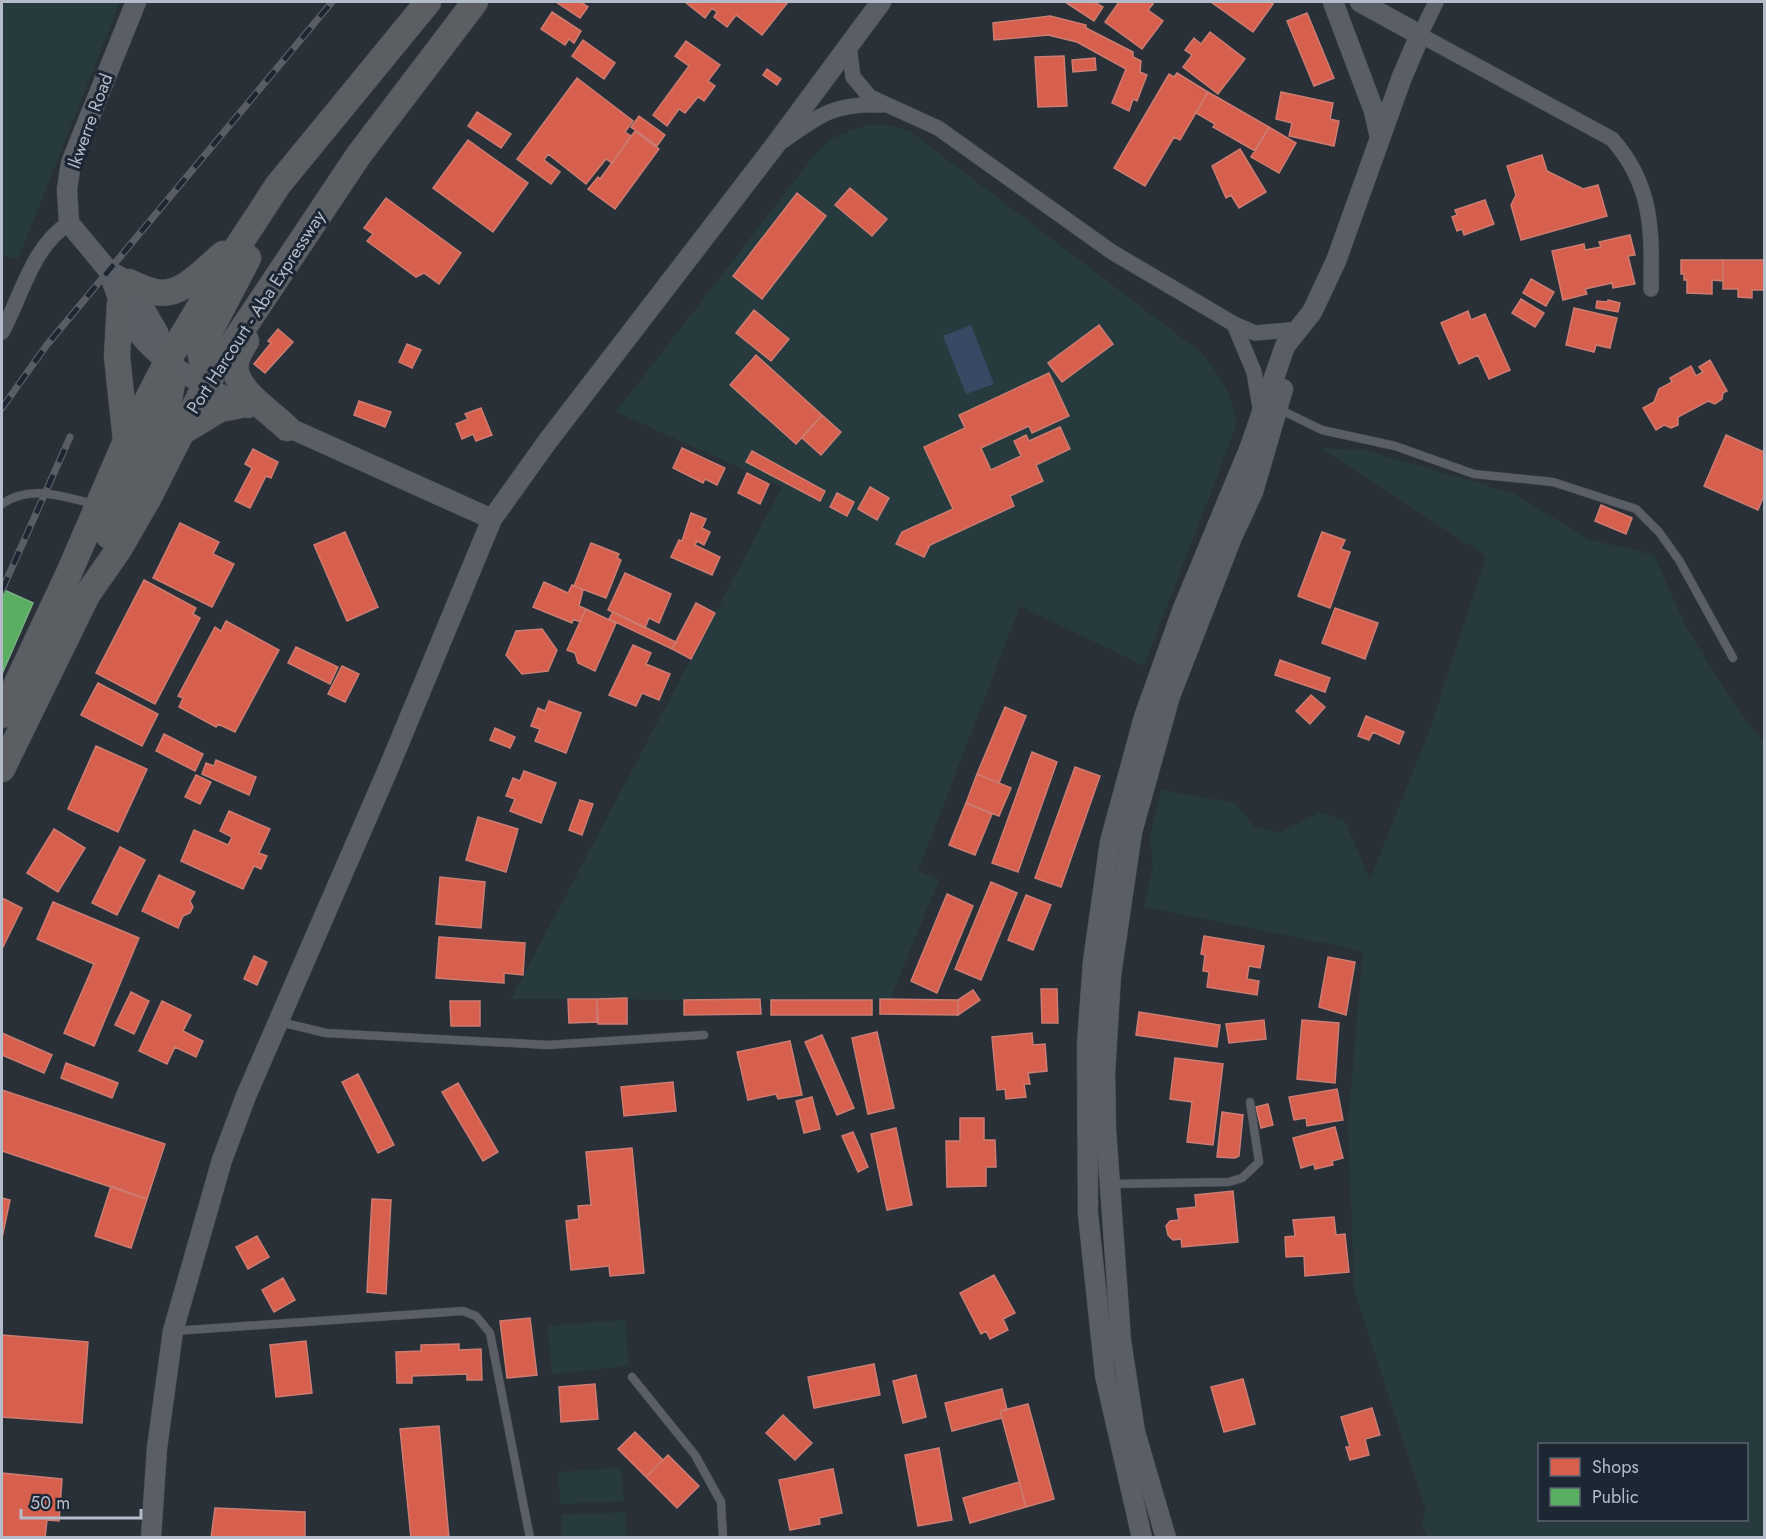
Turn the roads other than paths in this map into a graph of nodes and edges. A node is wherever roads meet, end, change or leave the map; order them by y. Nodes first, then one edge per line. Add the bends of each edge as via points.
1 (136, 2) edge
2 (428, 2) edge
3 (475, 2) edge
4 (881, 2) edge
5 (1333, 2) edge
6 (1360, 2) edge
7 (1436, 2) edge
8 (1420, 35) junction
9 (849, 46) junction
10 (889, 106) junction
11 (1380, 139) junction
12 (773, 148) junction
13 (278, 185) junction
14 (69, 223) junction
15 (246, 234) junction
16 (119, 286) junction
17 (1651, 289) dead end
18 (268, 290) junction
19 (1234, 324) junction
20 (1301, 328) junction
21 (2, 332) edge
22 (168, 360) junction
23 (206, 384) junction
24 (241, 405) junction
25 (1269, 411) junction
26 (288, 428) junction
27 (179, 434) junction
28 (126, 441) junction
29 (2, 504) edge
30 (99, 505) junction
31 (492, 519) junction
32 (87, 595) junction
33 (1733, 658) dead end
34 (2, 715) edge
35 (2, 769) edge
36 (278, 1022) junction
37 (704, 1035) dead end
38 (1250, 1102) dead end
39 (1109, 1184) junction
40 (173, 1331) junction
41 (632, 1377) dead end
42 (151, 1538) edge
43 (530, 1538) edge
44 (723, 1538) edge
45 (1142, 1538) edge
46 (1166, 1538) edge

1 - 14 street, Ikwerre Road via 71,163 67,189
2 - 13 highway
3 - 18 highway, Port Harcourt - Aba Expressway via 358,156
4 - 9 street
5 - 11 street via 1374,111
6 - 8 street
7 - 8 street
8 - 11 street
8 - 17 street via 1612,139 1628,157 1651,222
9 - 10 street via 853,76 860,87
9 - 12 street
10 - 12 street via 856,104 834,110
10 - 19 street via 938,128 1112,252
11 - 20 street via 1336,261
12 - 31 street
13 - 15 highway
13 - 23 highway via 254,248 200,350
14 - 16 street
14 - 21 street via 57,230 37,257
15 - 16 highway via 168,294
15 - 22 highway
16 - 22 street via 150,347
16 - 28 highway via 117,356
18 - 23 highway, Port Harcourt - Aba Expressway
18 - 26 highway via 235,371 248,390
19 - 20 street via 1255,333
19 - 25 street
20 - 25 street
22 - 23 street
22 - 28 highway
22 - 32 highway via 172,383 167,412 104,547
23 - 24 street
23 - 27 highway, Port Harcourt - Aba Expressway
24 - 26 street
24 - 27 highway via 220,408
25 - 33 lane via 1322,430 1395,446 1474,474 1553,482 1636,509 1659,532 1678,560
25 - 39 street via 1252,492 1170,696 1132,832 1111,975 1106,1040
25 - 45 street via 1182,611 1144,717 1110,842 1093,962 1087,1044 1088,1214 1105,1375
26 - 31 street
27 - 32 highway, Port Harcourt - Aba Expressway via 119,549
28 - 30 highway
29 - 30 lane via 13,496 35,491
30 - 34 highway
31 - 36 street
32 - 35 highway, Port Harcourt - Aba Expressway
36 - 37 lane via 326,1033 548,1045
36 - 40 street via 222,1160
38 - 39 lane via 1259,1162 1242,1178 1229,1182
39 - 46 street via 1120,1341 1135,1432
40 - 42 street via 157,1448
40 - 43 lane via 463,1311 476,1316 490,1333
41 - 44 lane via 694,1455 721,1502

